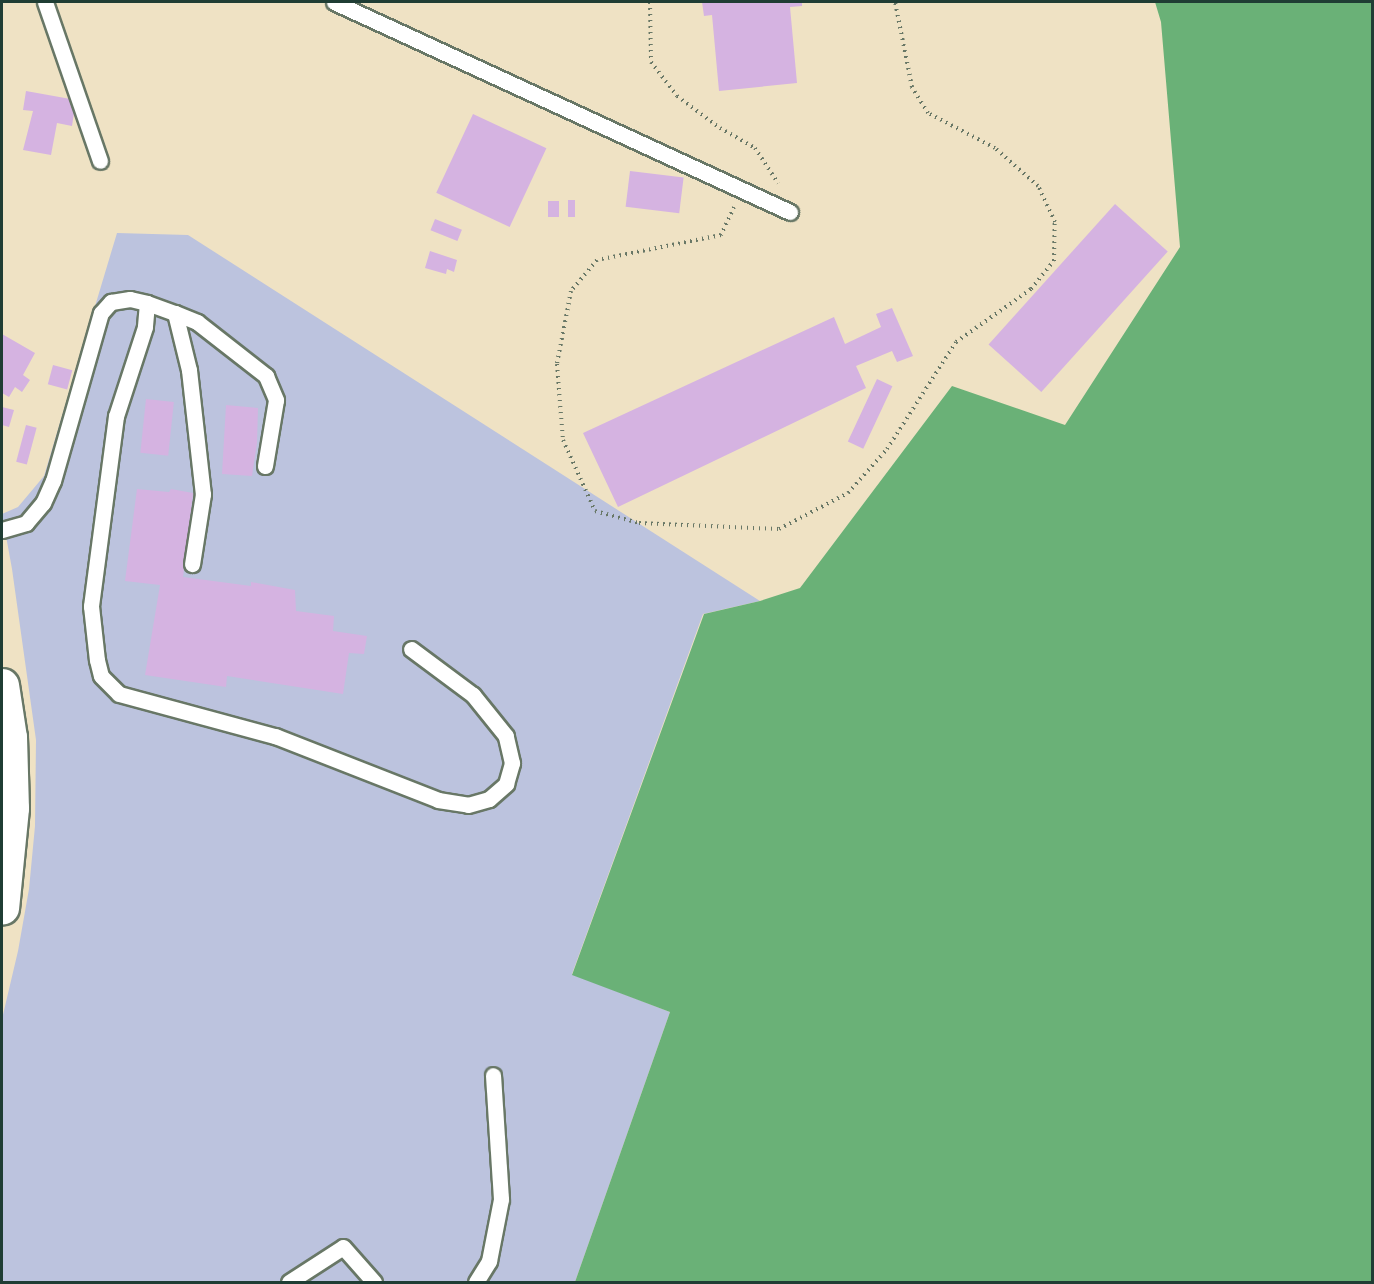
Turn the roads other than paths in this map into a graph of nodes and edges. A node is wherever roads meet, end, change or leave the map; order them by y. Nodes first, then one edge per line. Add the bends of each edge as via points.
1 (45, 2) edge
2 (334, 2) edge
3 (100, 161) dead end
4 (790, 212) road end
5 (147, 303) junction
6 (175, 314) junction
7 (265, 466) dead end
8 (2, 530) edge
9 (192, 564) dead end
10 (411, 649) dead end
11 (2, 685) edge
12 (2, 908) edge
13 (493, 1075) dead end
14 (289, 1282) edge
15 (374, 1282) edge
16 (476, 1282) edge

1 - 3 lane
2 - 4 lane
5 - 6 lane
5 - 8 lane via 130,299 111,302 101,314 53,481 43,503 26,523
5 - 10 lane via 145,327 116,416 91,606 101,676 118,694 275,736 438,800 468,805 489,799 506,784 512,763 506,736 473,695
6 - 7 lane via 197,322 266,376 276,400
6 - 9 lane via 195,404 202,494
11 - 12 main road via 10,737 12,808
13 - 16 lane via 501,1199 489,1261
14 - 15 lane via 343,1247

